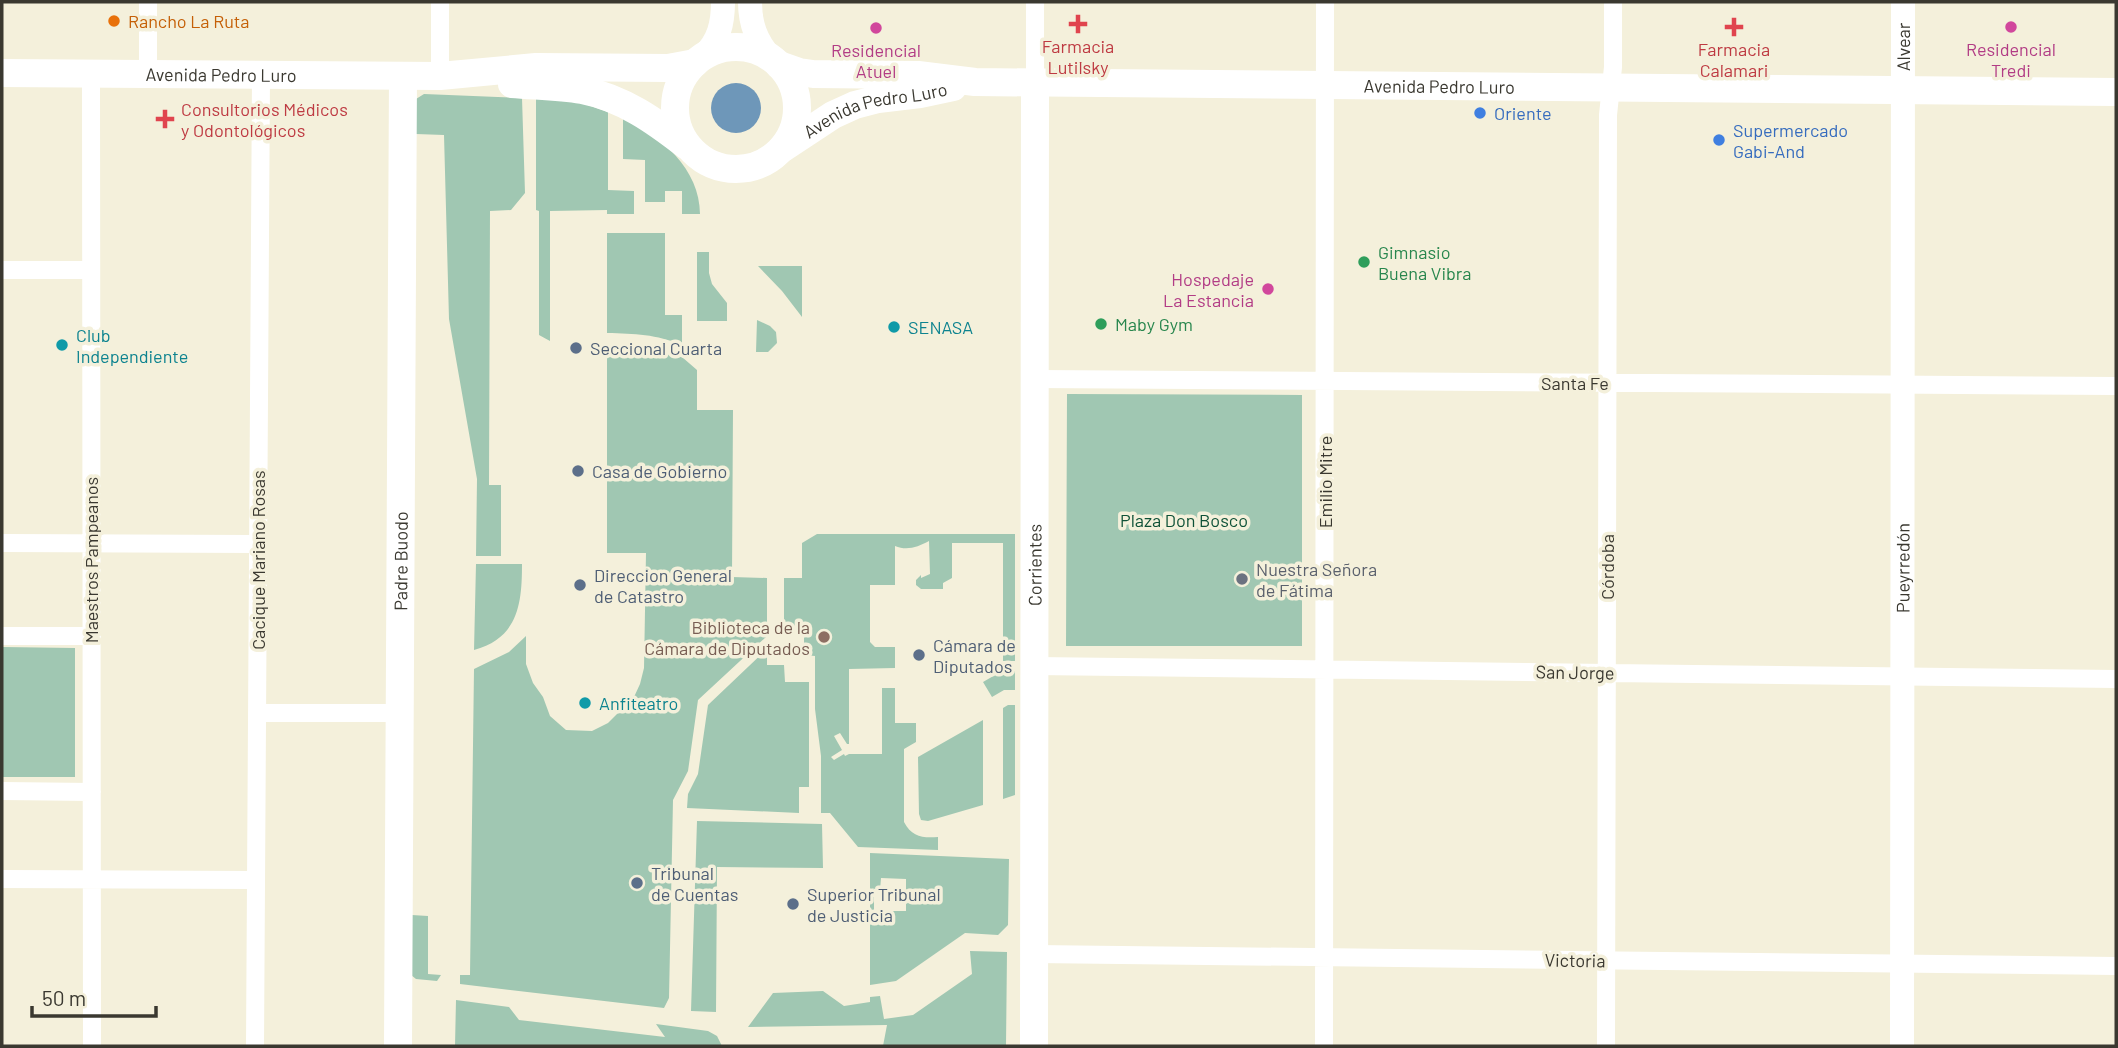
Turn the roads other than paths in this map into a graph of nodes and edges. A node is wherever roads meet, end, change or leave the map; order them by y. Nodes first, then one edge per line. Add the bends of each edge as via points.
1 (148, 2) edge
2 (440, 2) edge
3 (723, 2) edge
4 (750, 2) edge
5 (1035, 2) edge
6 (1325, 2) edge
7 (1613, 2) edge
8 (1903, 2) edge
9 (699, 60) junction
10 (775, 61) junction
11 (2, 74) edge
12 (91, 74) junction
13 (148, 74) junction
14 (261, 75) junction
15 (403, 76) junction
16 (440, 76) junction
17 (975, 82) junction
18 (1035, 83) junction
19 (1325, 85) junction
20 (1611, 88) junction
21 (1903, 90) junction
22 (2116, 92) edge
23 (781, 149) junction
24 (693, 152) junction
25 (2, 270) edge
26 (91, 270) junction
27 (1035, 379) junction
28 (1325, 381) junction
29 (1608, 383) junction
30 (1903, 385) junction
31 (2116, 386) edge
32 (2, 543) edge
33 (91, 543) junction
34 (258, 544) junction
35 (2, 636) edge
36 (92, 636) junction
37 (1034, 666) junction
38 (1324, 670) junction
39 (1607, 673) junction
40 (1903, 676) junction
41 (2116, 679) edge
42 (257, 713) junction
43 (400, 713) junction
44 (2, 791) edge
45 (92, 792) junction
46 (2, 879) edge
47 (92, 879) junction
48 (256, 880) junction
49 (1034, 954) junction
50 (1324, 957) junction
51 (1606, 960) junction
52 (1902, 964) junction
53 (2116, 966) edge
54 (92, 1046) edge
55 (255, 1046) edge
56 (398, 1046) edge
57 (1034, 1046) edge
58 (1324, 1046) edge
59 (1606, 1046) edge
60 (1902, 1046) edge

1 - 13 street
2 - 16 street
3 - 9 street via 719,34
4 - 10 street via 754,34
5 - 18 street
6 - 19 street, Emilio Mitre
7 - 20 street, Córdoba
8 - 21 street, Alvear
9 - 10 main road via 722,48 743,47
9 - 16 main road, Avenida Pedro Luro via 668,68 531,68
9 - 24 main road via 682,79 675,107 681,135
10 - 17 main road, Avenida Pedro Luro via 813,74 918,75
10 - 23 main road via 795,91 797,112
11 - 12 main road, Avenida Pedro Luro
12 - 13 main road, Avenida Pedro Luro
12 - 26 street, Maestros Pampeanos
13 - 14 main road, Avenida Pedro Luro
14 - 15 main road, Avenida Pedro Luro
14 - 34 street, Cacique Mariano Rosas
15 - 16 main road, Avenida Pedro Luro
15 - 43 main road, Padre Buodo
16 - 24 main road, Avenida Pedro Luro via 598,94 643,114
17 - 18 main road, Avenida Pedro Luro
17 - 23 main road, Avenida Pedro Luro via 855,105
18 - 19 main road, Avenida Pedro Luro
18 - 27 main road, Corrientes
19 - 20 main road, Avenida Pedro Luro
19 - 28 street, Emilio Mitre
20 - 21 main road, Avenida Pedro Luro
20 - 29 street, Córdoba
21 - 22 main road, Avenida Pedro Luro
21 - 30 street, Pueyrredón
23 - 24 main road via 765,162 737,169 718,167
25 - 26 street
26 - 33 street, Maestros Pampeanos
27 - 28 street, Santa Fe
27 - 37 main road, Corrientes
28 - 29 street, Santa Fe
28 - 38 street, Emilio Mitre
29 - 30 street, Santa Fe
29 - 39 street, Córdoba
30 - 31 street, Santa Fe
30 - 40 street, Pueyrredón
32 - 33 street
33 - 34 street
33 - 36 street, Maestros Pampeanos
34 - 42 street, Cacique Mariano Rosas
35 - 36 street
36 - 45 street, Maestros Pampeanos
37 - 38 street, San Jorge
37 - 49 main road, Corrientes
38 - 39 street, San Jorge
38 - 50 street, Emilio Mitre
39 - 40 street, San Jorge
39 - 51 street, Córdoba
40 - 41 street, San Jorge
40 - 52 street, Pueyrredón
42 - 43 street
42 - 48 street, Cacique Mariano Rosas
43 - 56 main road, Padre Buodo
44 - 45 street
45 - 47 street, Maestros Pampeanos
46 - 47 street
47 - 48 street
47 - 54 street, Maestros Pampeanos
48 - 55 street, Cacique Mariano Rosas
49 - 50 street, Victoria
49 - 57 main road, Corrientes
50 - 51 street, Victoria
50 - 58 street, Emilio Mitre
51 - 52 street, Victoria
51 - 59 street, Córdoba
52 - 53 street, Victoria
52 - 60 street, Pueyrredón

